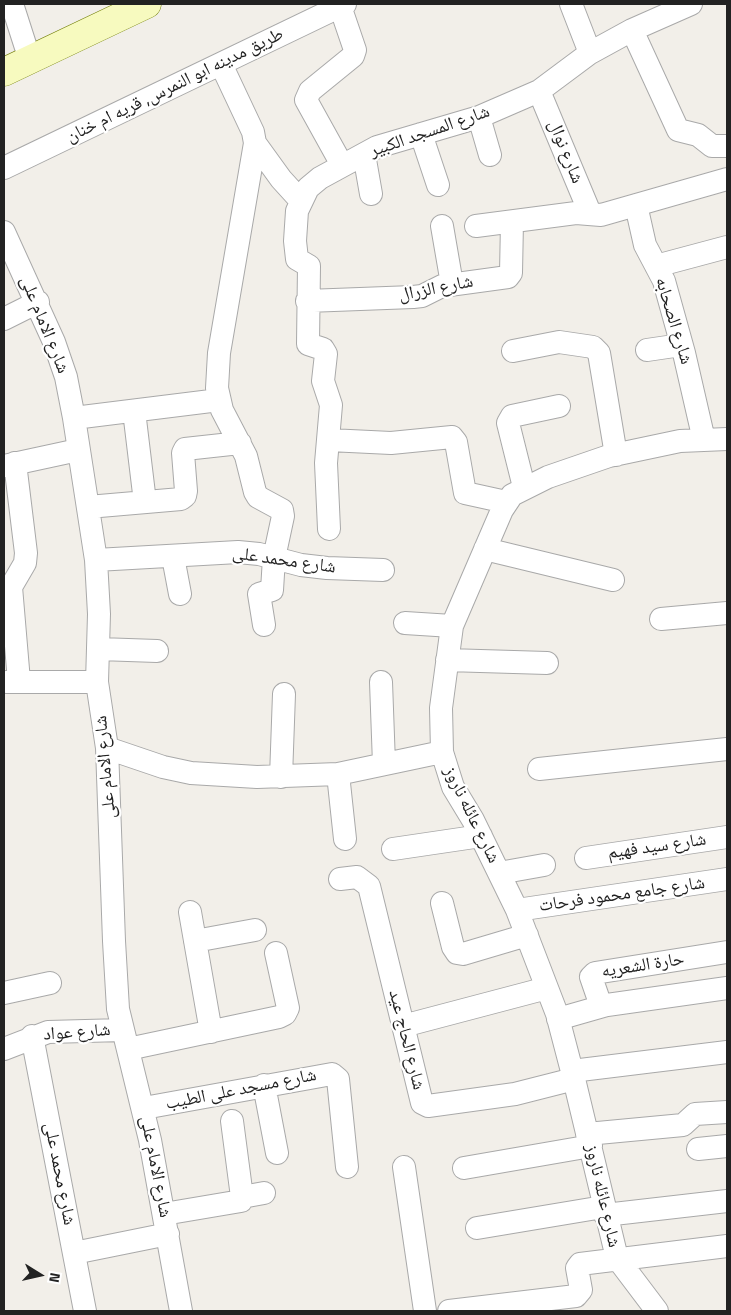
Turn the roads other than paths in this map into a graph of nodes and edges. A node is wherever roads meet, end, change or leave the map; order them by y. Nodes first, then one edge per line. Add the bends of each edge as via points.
1 (12, 4) edge
2 (147, 4) edge
3 (571, 4) edge
4 (691, 4) edge
5 (343, 5) edge
6 (632, 30) junction
7 (590, 53) junction
8 (30, 60) junction
9 (221, 64) junction
10 (4, 72) edge
11 (540, 91) junction
12 (479, 117) junction
13 (421, 134) junction
14 (255, 143) junction
15 (727, 146) edge
16 (364, 154) junction
17 (490, 155) dead end
18 (342, 166) junction
19 (4, 168) edge
20 (727, 179) edge
21 (438, 185) dead end
22 (371, 194) dead end
23 (301, 201) junction
24 (636, 204) junction
25 (590, 213) junction
26 (512, 222) junction
27 (442, 226) dead end
28 (476, 226) dead end
29 (4, 232) edge
30 (727, 247) edge
31 (656, 266) junction
32 (452, 284) junction
33 (307, 301) junction
34 (38, 302) junction
35 (4, 319) edge
36 (681, 345) junction
37 (648, 350) dead end
38 (513, 351) dead end
39 (219, 400) junction
40 (559, 406) dead end
41 (134, 411) junction
42 (74, 418) junction
43 (727, 439) edge
44 (329, 440) junction
45 (704, 440) junction
46 (240, 443) junction
47 (78, 450) junction
48 (616, 455) junction
49 (9, 465) edge
50 (524, 487) junction
51 (145, 502) junction
52 (506, 502) junction
53 (88, 507) junction
54 (329, 529) dead end
55 (485, 549) junction
56 (173, 557) junction
57 (274, 558) junction
58 (96, 560) junction
59 (383, 570) dead end
60 (613, 580) dead end
61 (180, 594) dead end
62 (727, 613) edge
63 (661, 619) dead end
64 (405, 624) dead end
65 (264, 625) dead end
66 (452, 626) junction
67 (99, 649) junction
68 (157, 651) dead end
69 (447, 660) junction
70 (547, 663) dead end
71 (11, 682) edge
72 (97, 682) junction
73 (381, 682) dead end
74 (284, 694) dead end
75 (107, 748) junction
76 (727, 748) edge
77 (442, 752) junction
78 (384, 764) junction
79 (539, 769) dead end
80 (338, 774) junction
81 (281, 777) junction
82 (481, 836) junction
83 (727, 837) edge
84 (345, 839) dead end
85 (393, 849) dead end
86 (586, 858) dead end
87 (544, 865) dead end
88 (498, 873) junction
89 (340, 879) dead end
90 (727, 879) edge
91 (442, 903) dead end
92 (517, 910) junction
93 (190, 912) dead end
94 (255, 930) dead end
95 (527, 935) junction
96 (195, 941) junction
97 (727, 952) edge
98 (276, 953) dead end
99 (50, 983) dead end
100 (547, 988) junction
101 (727, 988) edge
102 (4, 993) edge
103 (602, 1006) junction
104 (558, 1019) junction
105 (402, 1026) junction
106 (211, 1032) junction
107 (32, 1036) junction
108 (125, 1040) junction
109 (4, 1049) edge
110 (727, 1052) edge
111 (573, 1075) junction
112 (264, 1085) junction
113 (144, 1108) junction
114 (727, 1112) edge
115 (232, 1121) dead end
116 (589, 1140) junction
117 (727, 1146) edge
118 (698, 1149) dead end
119 (277, 1153) dead end
120 (347, 1167) dead end
121 (404, 1167) dead end
122 (464, 1168) dead end
123 (727, 1201) edge
124 (604, 1211) junction
125 (166, 1224) junction
126 (477, 1228) dead end
127 (727, 1246) edge
128 (74, 1253) junction
129 (616, 1258) junction
130 (85, 1311) edge
131 (181, 1311) edge
132 (425, 1311) edge
133 (449, 1311) edge
134 (657, 1311) edge

1 - 8 street
2 - 8 street
3 - 7 street
4 - 6 street, شارع المسجد الكبير
5 - 9 street, طريق مدينه ابو النمرس, قريه ام خنان
5 - 18 street via 355,50 353,56 310,91 306,100
6 - 7 street, شارع المسجد الكبير
6 - 15 street via 678,130 698,135 712,146
7 - 11 street, شارع المسجد الكبير
8 - 10 street
9 - 14 street via 253,132
9 - 19 street, طريق مدينه ابو النمرس, قريه ام خنان
11 - 12 street, شارع المسجد الكبير
11 - 25 street, شارع نوال
12 - 13 street, شارع المسجد الكبير
12 - 17 street
13 - 16 street, شارع المسجد الكبير
13 - 21 street
14 - 23 street
14 - 39 street via 219,354
16 - 18 street, شارع المسجد الكبير
16 - 22 street
18 - 23 street, شارع المسجد الكبير via 308,188
20 - 24 street
23 - 33 street, شارع المسجد الكبير via 294,226 294,241 297,259 310,266
24 - 25 street via 601,215
24 - 31 street, شارع الصحابه via 645,245
25 - 26 street
26 - 28 street
26 - 32 street, شارع الزرال via 511,273 508,277
27 - 32 street
29 - 34 street, شارع الامام على
30 - 31 street
31 - 36 street, شارع الصحابه via 664,281
32 - 33 street, شارع الزرال via 422,296
33 - 44 street, شارع المسجد الكبير via 308,344 323,349 326,354 323,381 331,405
34 - 35 street
34 - 42 street, شارع الامام على via 66,377
36 - 37 street
36 - 45 street, شارع الصحابه
38 - 48 street via 559,342 594,347 599,353
39 - 41 street
39 - 46 street
40 - 50 street via 512,416 508,422
41 - 42 street
41 - 51 street
42 - 47 street, شارع الامام على
43 - 45 street, شارع عائله ناروز
44 - 52 street via 391,443 452,437 456,442 465,492
44 - 54 street, شارع المسجد الكبير via 326,463
45 - 48 street, شارع عائله ناروز via 680,441
46 - 51 street via 185,449 185,496
46 - 57 street via 258,497 282,510
47 - 49 street
47 - 53 street, شارع الامام على
48 - 50 street, شارع عائله ناروز
49 - 71 street via 26,553 11,587
50 - 52 street, شارع عائله ناروز
51 - 53 street
52 - 55 street, شارع عائله ناروز
53 - 58 street, شارع الامام على
55 - 60 street
55 - 66 street, شارع عائله ناروز
56 - 57 street, شارع محمد على via 238,552
56 - 58 street, شارع محمد على
56 - 61 street
57 - 59 street, شارع محمد على via 327,568
57 - 65 street via 272,590 260,594
58 - 67 street, شارع الامام على
62 - 63 street
64 - 66 street
66 - 69 street, شارع عائله ناروز
67 - 68 street
67 - 72 street, شارع الامام على
69 - 70 street
69 - 77 street, شارع عائله ناروز via 441,708
71 - 72 street
72 - 75 street, شارع الامام على
73 - 78 street
74 - 81 street
75 - 81 street via 191,773
75 - 108 street, شارع الامام على via 116,983
76 - 79 street
77 - 78 street
77 - 82 street, شارع عائله ناروز via 454,788
78 - 80 street
80 - 81 street
80 - 84 street
82 - 85 street
82 - 88 street, شارع عائله ناروز
83 - 86 street, شارع سيد فهيم
87 - 88 street
88 - 92 street, شارع عائله ناروز
89 - 105 street, شارع الحاج عيد via 357,877 369,886
90 - 92 street, شارع جامع محمود فرحات
91 - 95 street via 457,953
92 - 95 street, شارع عائله ناروز
93 - 96 street
94 - 96 street
95 - 100 street, شارع عائله ناروز
96 - 106 street
97 - 103 street, حارة الشعريه via 595,973 592,977
98 - 106 street, شارع عواد via 288,1008 285,1014
99 - 102 street
100 - 104 street, شارع عائله ناروز
100 - 105 street
101 - 103 street, حارة الشعريه
103 - 104 street, حارة الشعريه
104 - 111 street, شارع عائله ناروز
105 - 111 street, شارع الحاج عيد via 425,1105 515,1094
106 - 108 street, شارع عواد
107 - 108 street, شارع عواد via 66,1030
107 - 109 street, شارع عواد
107 - 128 street, شارع محمد على
108 - 113 street, شارع الامام على
110 - 111 street
111 - 116 street, شارع عائله ناروز
112 - 113 street, شارع مسجد على الطيب
112 - 119 street
112 - 120 street, شارع مسجد على الطيب via 329,1073 336,1076
113 - 125 street, شارع الامام على
114 - 116 street via 695,1114 683,1125
115 - 125 street via 253,1195
116 - 122 street
116 - 124 street, شارع عائله ناروز
117 - 118 street
121 - 132 street
123 - 124 street
124 - 126 street
124 - 129 street, شارع عائله ناروز
125 - 128 street
125 - 131 street, شارع الامام على
127 - 129 street
128 - 130 street, شارع محمد على
129 - 133 street via 580,1264 577,1268 581,1290 576,1296
129 - 134 street, شارع عائله ناروز

